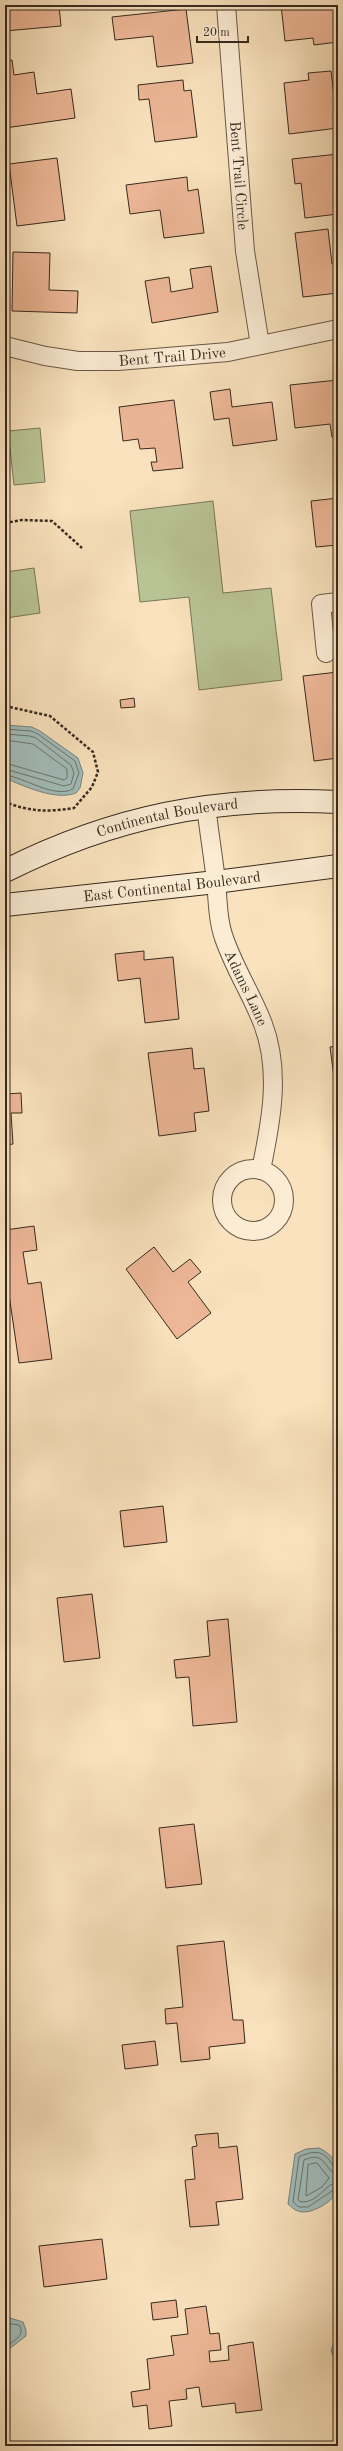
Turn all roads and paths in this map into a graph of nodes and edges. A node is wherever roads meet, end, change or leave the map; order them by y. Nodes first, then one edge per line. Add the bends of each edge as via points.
1 (226, 5) edge
2 (338, 329) edge
3 (260, 345) junction
4 (5, 346) edge
5 (5, 523) edge
6 (82, 548) dead end
7 (338, 602) edge
8 (326, 653) dead end
9 (5, 706) edge
10 (5, 802) edge
11 (338, 802) edge
12 (206, 806) junction
13 (338, 866) edge
14 (5, 871) edge
15 (216, 882) junction
16 (5, 906) edge
17 (261, 1170) dead end

1 - 3 street, Bent Trail Circle via 244,252
2 - 3 street, Bent Trail Drive
3 - 4 street, Bent Trail Drive via 228,352 118,362 78,361
5 - 6 path via 22,520 52,521
7 - 8 street via 321,604
9 - 10 path via 50,716 92,752 98,772 92,787 74,808 49,812 28,810
11 - 12 main road, Continental Boulevard via 272,800
12 - 14 main road, Continental Boulevard via 149,817 110,828 65,844
12 - 15 street, Adams Lane
13 - 15 main road, East Continental Boulevard
15 - 16 main road, East Continental Boulevard
15 - 17 street, Adams Lane via 218,917 223,935 236,969 263,1024 274,1070 271,1121

